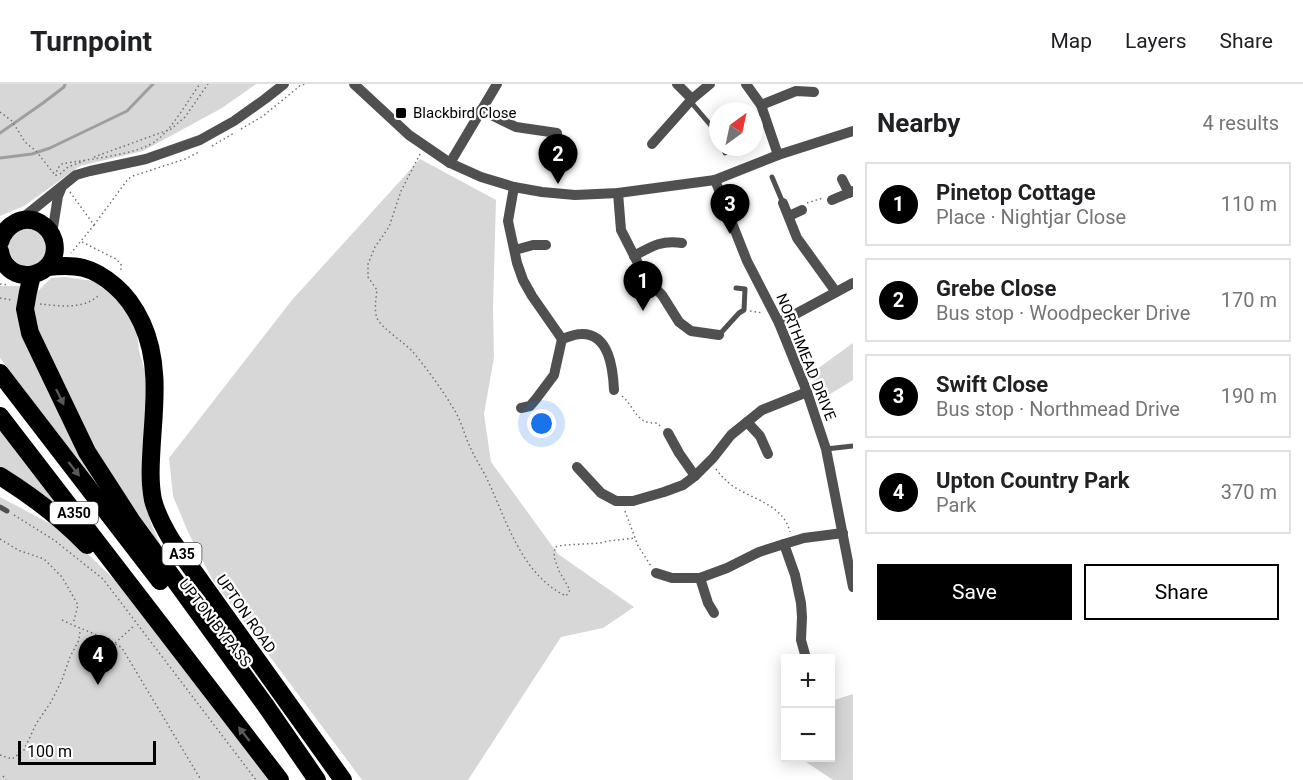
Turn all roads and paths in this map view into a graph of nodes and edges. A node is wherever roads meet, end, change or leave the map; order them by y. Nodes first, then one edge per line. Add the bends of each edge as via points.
1 (200, 84) edge
2 (208, 84) edge
3 (284, 84) edge
4 (354, 84) edge
5 (497, 84) edge
6 (677, 84) edge
7 (710, 84) edge
8 (747, 84) edge
9 (814, 92) dead end
10 (691, 100) junction
11 (760, 102) edge
12 (763, 105) edge
13 (763, 108) edge
14 (481, 110) junction
15 (0, 112) edge
16 (709, 123) edge
17 (853, 131) edge
18 (557, 133) dead end
19 (652, 144) dead end
20 (424, 146) junction
21 (778, 155) junction
22 (450, 163) junction
23 (56, 176) junction
24 (772, 177) dead end
25 (842, 179) dead end
26 (715, 180) junction
27 (514, 187) junction
28 (66, 190) junction
29 (851, 192) edge
30 (618, 193) junction
31 (832, 200) joint
32 (783, 203) joint
33 (802, 210) joint
34 (789, 216) junction
35 (6, 230) edge
36 (52, 235) junction
37 (682, 243) dead end
38 (546, 245) dead end
39 (515, 250) junction
40 (0, 251) edge
41 (634, 256) junction
42 (86, 268) junction
43 (119, 271) dead end
44 (0, 277) edge
45 (853, 283) edge
46 (736, 288) dead end
47 (29, 290) junction
48 (836, 292) junction
49 (100, 294) dead end
50 (0, 298) edge
51 (744, 310) junction
52 (773, 312) junction
53 (779, 323) junction
54 (719, 334) joint
55 (562, 339) junction
56 (0, 373) edge
57 (614, 390) joint
58 (807, 392) junction
59 (521, 408) dead end
60 (0, 416) edge
61 (747, 422) junction
62 (668, 433) joint
63 (853, 446) edge
64 (826, 449) junction
65 (768, 454) dead end
66 (710, 461) junction
67 (577, 467) dead end
68 (0, 476) edge
69 (695, 476) junction
70 (624, 501) junction
71 (0, 507) edge
72 (7, 511) joint
73 (843, 533) junction
74 (635, 538) junction
75 (0, 539) edge
76 (788, 542) junction
77 (656, 573) joint
78 (700, 578) junction
79 (853, 587) edge
80 (148, 609) junction
81 (714, 613) dead end
82 (62, 620) dead end
83 (136, 624) junction
84 (72, 625) junction
85 (80, 629) junction
86 (115, 643) junction
87 (806, 654) edge
88 (0, 755) edge
89 (3, 776) dead end
90 (6, 780) edge
91 (201, 780) edge
92 (256, 780) edge
93 (280, 780) edge
94 (315, 780) edge
95 (343, 780) edge

1 - 23 path via 156,141 143,148 62,164
2 - 23 path via 185,117 171,129 68,167
3 - 28 street via 234,121 200,140 146,159 76,176
4 - 20 street
5 - 14 street
6 - 10 street
7 - 10 street
8 - 11 street
9 - 12 street via 796,91
10 - 16 lane
10 - 19 street
13 - 21 street
14 - 18 street via 516,127
14 - 22 street
15 - 23 path via 12,121
17 - 21 street
20 - 22 street
20 - 74 path via 401,191 389,227 368,264 368,277 377,290 377,318 412,351 456,413 518,545 542,579 566,596 570,590 554,557 555,547
21 - 26 street
22 - 27 street
24 - 32 lane
25 - 29 street
26 - 30 street
26 - 52 street, NORTHMEAD DRIVE via 747,261
27 - 30 street via 574,195
27 - 39 street via 508,221
28 - 35 street
28 - 36 street via 58,196
28 - 43 path via 94,225 81,242 116,259 121,264
29 - 31 street
30 - 41 street via 621,230
31 - 33 path via 825,197 804,204
32 - 34 street
33 - 34 street
34 - 48 street via 797,238
35 - 36 highway, UPTON ROAD via 28,220 42,224
36 - 42 highway, UPTON ROAD / A35
36 - 47 highway via 52,261
37 - 41 street via 660,243
38 - 39 street
39 - 55 street via 523,280
40 - 47 highway via 5,264
41 - 54 street via 646,279 679,322 691,331
42 - 47 highway, UPTON ROAD / A35 via 65,265
42 - 95 highway, UPTON ROAD / A35 via 123,292 139,317 152,353 155,385 150,469 159,519
44 - 47 highway, A35
45 - 48 street
46 - 51 lane via 745,289
47 - 49 path via 65,306 96,299
47 - 50 path
47 -> 94 highway, A350 via 34,344 95,466
48 - 53 street
51 - 52 path
51 - 54 lane
52 - 53 street, NORTHMEAD DRIVE
53 - 58 street, NORTHMEAD DRIVE
55 - 57 street via 579,333 593,335 602,342 614,373
55 - 59 street via 554,375 530,406
56 -> 94 highway, UPTON BYPASS / A350
57 - 62 path via 639,419 657,423
58 - 61 street via 762,410
58 - 64 street, NORTHMEAD DRIVE
60 - 80 highway, A350
61 - 65 street via 760,436
61 - 66 street
62 - 69 street
63 - 64 lane
64 - 73 street, NORTHMEAD DRIVE
66 - 69 street
66 - 76 path via 734,487 776,509 788,526
67 - 70 street via 601,493
68 - 80 highway, A350 via 70,528
69 - 70 street via 664,492
70 - 74 path
71 - 72 lane
72 - 83 path via 54,540 103,579
73 - 76 street
73 - 79 street, NORTHMEAD DRIVE
74 - 77 path
75 - 84 path via 44,559 62,577 78,604
76 - 78 street
76 - 87 street via 801,603 801,640
77 - 78 street via 672,578
78 - 81 street
93 -> 80 highway, A350
82 - 84 path
83 - 86 path
83 - 92 path
84 - 85 path
85 - 86 path
85 - 88 path via 62,680 24,750 12,759
86 - 91 path via 122,648
89 - 90 path

